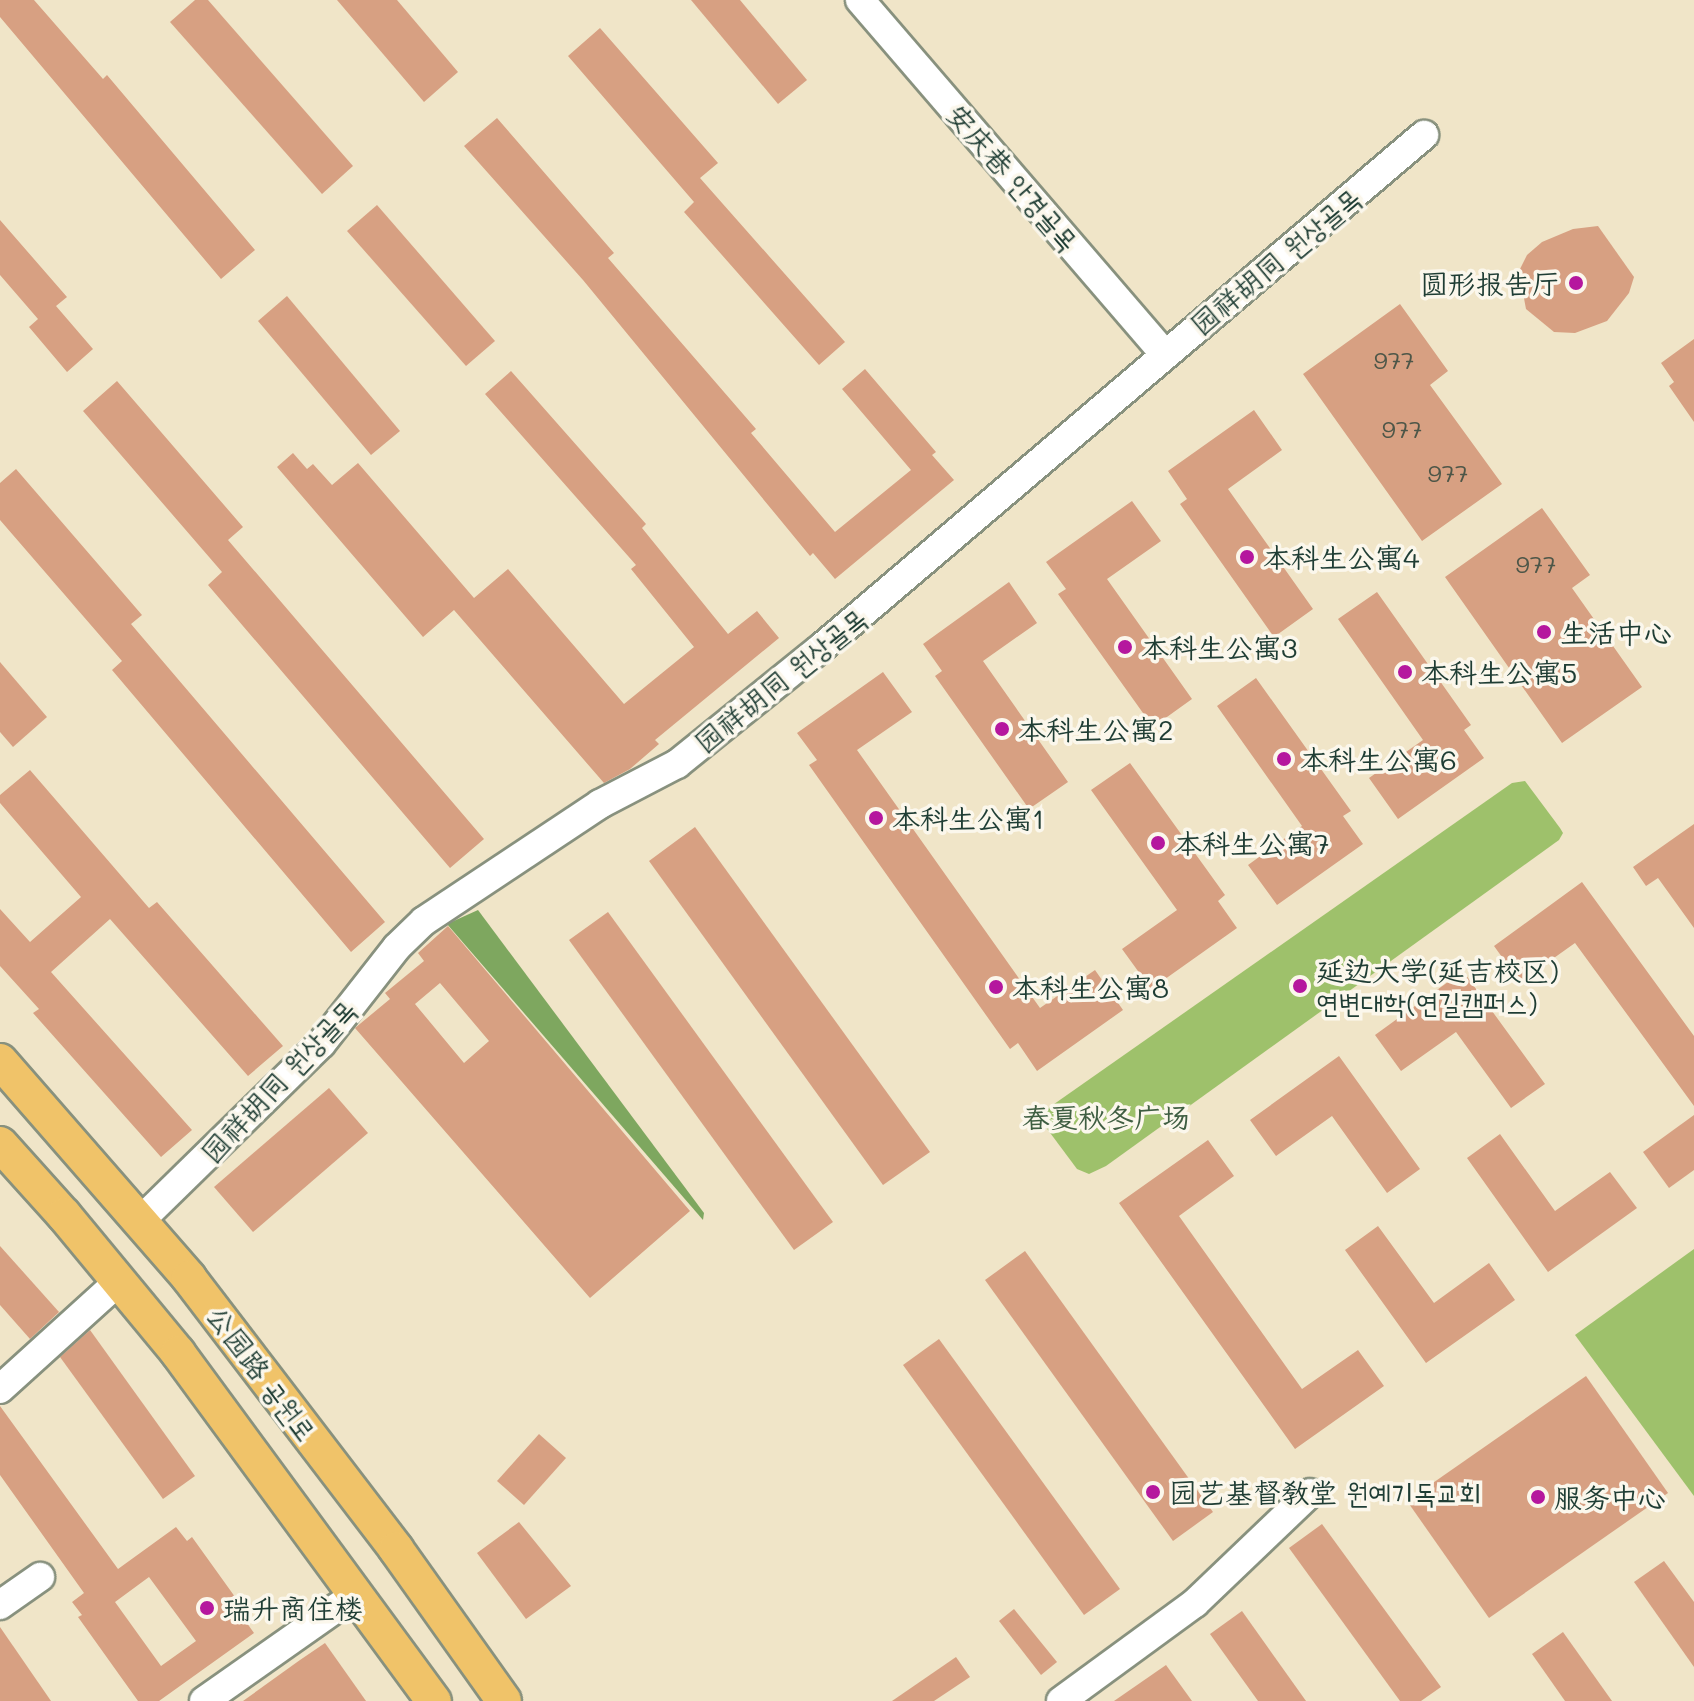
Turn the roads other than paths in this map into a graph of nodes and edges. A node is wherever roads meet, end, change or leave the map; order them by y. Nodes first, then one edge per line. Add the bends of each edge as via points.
1 (860, 0) edge
2 (1424, 135) dead end
3 (1165, 355) junction
4 (0, 1061) edge
5 (0, 1144) edge
6 (141, 1220) junction
7 (119, 1281) junction
8 (0, 1389) edge
9 (1310, 1493) dead end
10 (40, 1577) dead end
11 (355, 1595) junction
12 (0, 1605) edge
13 (204, 1701) edge
14 (434, 1701) edge
15 (504, 1701) edge
16 (1061, 1701) edge

1 - 3 street, 安庆巷 안경골목
2 - 3 street, 园祥胡同 원상골목
3 - 6 street, 园祥胡同 원상골목 via 677,764 600,804 424,921 397,947 321,1044
4 - 6 main road, 公园路 공원로
5 - 7 main road, 公园路 공원로
6 - 15 main road, 公园路 공원로 via 231,1331
7 - 8 street
7 - 11 main road, 公园路 공원로
9 - 16 street via 1195,1603
10 - 12 street
11 - 13 street
11 - 14 main road, 公园路 공원로

